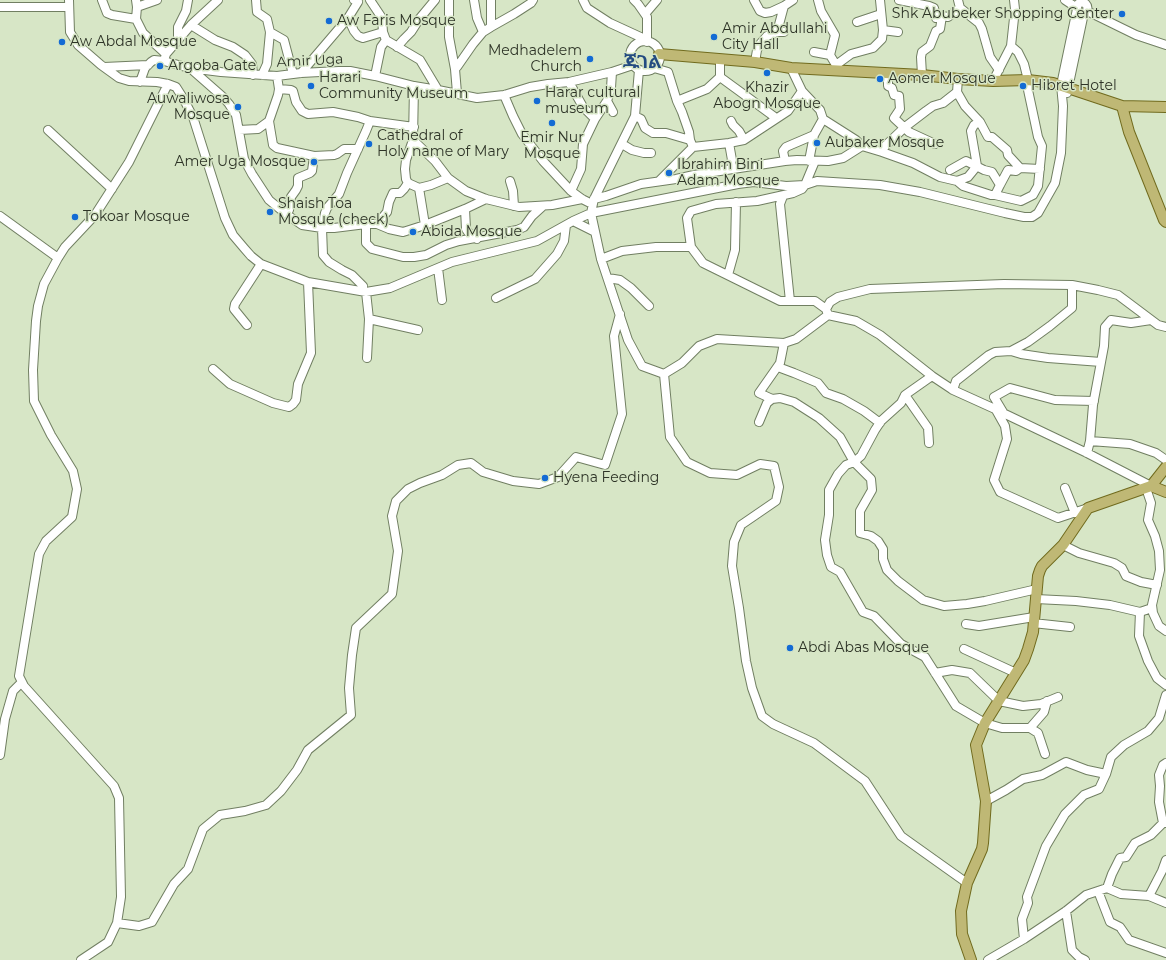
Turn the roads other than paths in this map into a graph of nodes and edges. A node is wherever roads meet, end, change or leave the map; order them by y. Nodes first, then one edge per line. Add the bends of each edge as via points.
1 (102, 0) edge
2 (157, 0) edge
3 (188, 0) edge
4 (218, 0) edge
5 (256, 0) edge
6 (370, 0) edge
7 (449, 0) edge
8 (474, 0) edge
9 (491, 0) edge
10 (533, 0) edge
11 (583, 0) edge
12 (634, 0) edge
13 (657, 0) edge
14 (754, 0) edge
15 (793, 0) edge
16 (818, 0) edge
17 (880, 0) edge
18 (899, 0) edge
19 (1014, 0) edge
20 (1065, 0) edge
21 (357, 1) edge
22 (431, 2) edge
23 (69, 4) edge
24 (136, 4) edge
25 (959, 4) edge
26 (784, 6) junction
27 (0, 7) edge
28 (1081, 7) edge
29 (645, 14) junction
30 (881, 14) junction
31 (942, 16) junction
32 (348, 18) junction
33 (136, 19) junction
34 (857, 22) dead end
35 (191, 25) junction
36 (491, 26) junction
37 (883, 30) junction
38 (270, 32) junction
39 (383, 32) junction
40 (482, 32) junction
41 (898, 32) dead end
42 (386, 40) junction
43 (647, 41) junction
44 (178, 42) junction
45 (1166, 45) edge
46 (1012, 46) junction
47 (397, 47) junction
48 (814, 52) dead end
49 (660, 54) junction
50 (830, 55) junction
51 (165, 58) junction
52 (720, 59) junction
53 (755, 62) junction
54 (148, 65) junction
55 (104, 67) junction
56 (457, 67) dead end
57 (189, 68) junction
58 (636, 68) junction
59 (654, 68) junction
60 (791, 68) junction
61 (999, 70) junction
62 (612, 72) junction
63 (297, 73) junction
64 (888, 73) junction
65 (252, 75) junction
66 (262, 75) junction
67 (922, 75) junction
68 (277, 76) junction
69 (375, 76) junction
70 (720, 77) junction
71 (958, 79) junction
72 (1028, 80) junction
73 (993, 81) junction
74 (140, 82) junction
75 (570, 82) junction
76 (168, 84) junction
77 (414, 86) junction
78 (1065, 86) junction
79 (279, 89) junction
80 (438, 90) junction
81 (802, 91) junction
82 (957, 92) junction
83 (458, 93) junction
84 (504, 95) junction
85 (606, 101) junction
86 (677, 101) junction
87 (1122, 106) junction
88 (1166, 107) edge
89 (613, 112) dead end
90 (635, 116) junction
91 (776, 118) junction
92 (594, 119) junction
93 (823, 119) junction
94 (268, 121) junction
95 (370, 121) junction
96 (731, 121) dead end
97 (980, 122) junction
98 (414, 127) junction
99 (905, 127) junction
100 (48, 130) dead end
101 (239, 130) junction
102 (814, 135) junction
103 (413, 140) junction
104 (744, 140) junction
105 (691, 143) junction
106 (729, 143) junction
107 (622, 144) junction
108 (935, 144) dead end
109 (862, 146) junction
110 (358, 149) junction
111 (882, 152) junction
112 (651, 153) dead end
113 (314, 156) junction
114 (785, 161) junction
115 (812, 161) junction
116 (977, 166) junction
117 (1020, 168) junction
118 (733, 169) junction
119 (1040, 169) junction
120 (950, 170) dead end
121 (448, 178) junction
122 (510, 181) dead end
123 (659, 181) junction
124 (957, 181) junction
125 (408, 183) junction
126 (806, 185) junction
127 (1000, 186) junction
128 (418, 188) junction
129 (112, 189) junction
130 (571, 191) junction
131 (995, 195) junction
132 (783, 196) junction
133 (486, 199) junction
134 (582, 199) junction
135 (593, 202) junction
136 (736, 202) junction
137 (514, 206) junction
138 (542, 206) junction
139 (465, 209) junction
140 (591, 213) junction
141 (286, 214) junction
142 (0, 216) edge
143 (1166, 222) edge
144 (570, 223) junction
145 (366, 224) junction
146 (377, 224) junction
147 (425, 225) junction
148 (322, 228) junction
149 (595, 232) junction
150 (477, 238) junction
151 (691, 247) junction
152 (58, 258) junction
153 (601, 259) junction
154 (261, 264) junction
155 (438, 268) junction
156 (728, 275) junction
157 (608, 278) junction
158 (308, 282) junction
159 (1072, 285) junction
160 (365, 289) junction
161 (496, 298) dead end
162 (442, 300) dead end
163 (790, 301) junction
164 (648, 306) dead end
165 (827, 312) junction
166 (620, 314) junction
167 (368, 319) junction
168 (1151, 320) junction
169 (247, 325) dead end
170 (1166, 328) edge
171 (418, 330) dead end
172 (784, 343) junction
173 (1011, 351) junction
174 (367, 358) dead end
175 (1101, 362) junction
176 (778, 367) junction
177 (212, 369) dead end
178 (664, 374) junction
179 (932, 376) junction
180 (953, 390) junction
181 (906, 396) junction
182 (772, 399) junction
183 (1094, 402) junction
184 (996, 409) junction
185 (1003, 414) junction
186 (759, 422) dead end
187 (880, 423) junction
188 (1090, 441) junction
189 (929, 443) dead end
190 (1087, 453) junction
191 (1166, 460) edge
192 (854, 462) junction
193 (1166, 467) edge
194 (1148, 487) junction
195 (1065, 488) dead end
196 (1166, 492) edge
197 (1088, 508) junction
198 (1075, 513) junction
199 (1063, 545) junction
200 (1157, 585) junction
201 (1036, 594) junction
202 (1152, 608) junction
203 (1140, 612) junction
204 (1034, 620) junction
205 (966, 624) dead end
206 (1070, 627) dead end
207 (1166, 631) edge
208 (964, 649) dead end
209 (935, 673) junction
210 (1016, 673) junction
211 (22, 682) junction
212 (1166, 685) edge
213 (1166, 695) edge
214 (1058, 696) dead end
215 (999, 701) junction
216 (1047, 701) junction
217 (986, 723) junction
218 (1030, 728) junction
219 (1045, 754) dead end
220 (0, 755) edge
221 (1166, 763) edge
222 (1106, 774) junction
223 (986, 801) junction
224 (1164, 823) edge
225 (1166, 860) edge
226 (967, 883) junction
227 (1107, 888) junction
228 (1098, 891) junction
229 (1149, 896) junction
230 (1166, 903) edge
231 (1066, 912) junction
232 (117, 923) junction
233 (1024, 939) junction
234 (1166, 953) edge
235 (81, 960) edge
236 (971, 960) edge
237 (988, 960) edge
238 (1085, 960) edge

1 - 33 street via 107,13 112,16
2 - 24 street
3 - 44 street via 178,27
4 - 35 street
5 - 38 street via 257,12 267,19
6 - 39 street via 382,18
7 - 83 street via 449,37
8 - 40 street
9 - 36 street
10 - 36 street
11 - 43 street via 587,8 610,23
12 - 29 street
13 - 29 street
14 - 26 street via 760,11 765,13
15 - 26 street
16 - 50 street via 821,11 835,35
17 - 30 street
18 - 31 street via 934,8 936,18
19 - 46 street
20 - 28 street
21 - 32 street
22 - 47 street via 411,32
23 - 27 street
23 - 55 street via 70,32 78,45
24 - 33 street
25 - 31 street via 948,17
25 - 61 street via 979,23 990,57
26 - 53 street via 780,32 767,36 760,44
28 - 45 street via 1136,35
28 - 78 street
29 - 43 street via 648,24
30 - 34 street
30 - 37 street
31 - 67 street via 940,29 936,31 930,46 922,52
32 - 39 street via 358,36 363,38
32 - 63 street
33 - 51 street via 143,34
35 - 44 street
35 - 65 street via 245,54 252,64
36 - 40 street
37 - 41 street
37 - 50 street via 882,39 873,48 851,54 836,65
38 - 63 street via 284,40
38 - 66 street via 267,64
39 - 42 street
40 - 56 street
42 - 47 street
42 - 69 street via 381,47
43 - 49 street via 656,46
43 - 58 street via 638,44 631,51 631,61
44 - 51 street
46 - 61 street
46 - 72 street via 1024,64
47 - 80 street via 420,60
48 - 50 street
49 - 52 main road
49 - 59 street
51 - 54 street, Amir Uga via 154,60
51 - 57 street, Amir Uga
52 - 53 main road
52 - 70 street
53 - 60 main road
54 - 55 street, Amir Uga
54 - 74 street
55 - 74 street via 119,78
57 - 65 street, Amir Uga
57 - 101 street via 229,104 236,115
58 - 59 street via 646,71
58 - 62 street, Amir Uga
58 - 90 street
59 - 86 street via 668,72
60 - 64 main road
60 - 81 street
61 - 73 street
62 - 75 street, Amir Uga
62 - 85 street via 611,88
63 - 68 street, Amir Uga
63 - 69 street, Amir Uga via 350,71
64 - 67 main road
64 - 99 street via 888,86 892,88 894,95 899,96 900,110 894,118
65 - 66 street, Amir Uga
66 - 68 street, Amir Uga
67 - 71 main road
68 - 79 street
69 - 77 street, Amir Uga
70 - 86 street via 707,89
70 - 91 street
71 - 73 main road
71 - 82 street
72 - 73 main road
72 - 78 main road
72 - 119 street via 1028,90 1042,146
74 - 76 street
75 - 84 street, Amir Uga via 530,87
75 - 92 street via 583,107
76 - 129 street via 129,162
76 - 154 street via 176,87 194,117 225,218 233,235
77 - 80 street, Amir Uga
77 - 98 street
78 - 87 main road
78 - 126 street via 1061,152 1055,183 1038,212 1032,216 1024,217 880,185 817,181
79 - 94 street
79 - 95 street via 293,91 296,102 302,111 308,114 333,112
80 - 83 street, Amir Uga
81 - 91 street via 788,111
81 - 93 street via 820,110
82 - 97 street via 965,106
82 - 99 street
83 - 84 street, Amir Uga via 477,98
84 - 130 street via 522,134 543,162
85 - 89 street
85 - 92 street
86 - 105 street
87 - 88 main road
87 - 143 main road via 1129,132
90 - 105 street via 641,120 644,128 653,133 666,133
90 - 107 street
91 - 104 street
92 - 130 street via 583,144 581,169
93 - 102 street
93 - 109 street
94 - 101 street via 258,129
94 - 113 street via 273,145
95 - 98 street
95 - 110 street
96 - 104 street
97 - 116 street via 974,125 971,131
97 - 117 street via 988,137 992,136 1007,150 1008,155
98 - 103 street
99 - 108 street via 909,132
99 - 111 street
100 - 129 street
101 - 141 street via 244,159 252,174 269,200
102 - 114 street via 786,147
102 - 115 street
103 - 121 street
103 - 125 street via 406,160
104 - 106 street
105 - 106 street
105 - 123 street
106 - 118 street
107 - 112 street via 632,150
107 - 135 street
109 - 111 street
109 - 115 street via 843,158
110 - 113 street via 344,149 334,155
110 - 148 street via 339,194 327,208
111 - 124 street via 913,163 940,177
113 - 141 street via 310,173 298,178
114 - 115 street
114 - 118 street
115 - 126 street
116 - 120 street via 966,161
116 - 124 street via 968,177
116 - 127 street via 992,172
117 - 119 street
117 - 127 street via 1016,171 1008,170
118 - 123 street
119 - 131 street via 1038,186 1033,195 1021,201
121 - 128 street
121 - 133 street via 466,191
122 - 137 street
123 - 135 street via 641,184
124 - 131 street via 963,186
125 - 128 street
125 - 146 street via 400,193 393,193 387,212
126 - 132 street
126 - 140 street via 786,186 754,182 738,184
127 - 131 street
128 - 147 street
129 - 152 street via 95,215
130 - 134 street
132 - 136 street
132 - 163 street via 780,204
133 - 137 street
133 - 139 street
134 - 135 street
134 - 138 street
135 - 140 street
136 - 151 street via 691,211 687,218
136 - 156 street via 735,250
137 - 138 street
138 - 150 street via 524,227
139 - 147 street
139 - 150 street via 466,229
140 - 144 street
140 - 149 street
141 - 148 street via 302,225
142 - 152 street
144 - 149 street
144 - 155 street via 537,241 452,262
144 - 161 street via 557,254 535,279
145 - 146 street
145 - 148 street
145 - 150 street via 366,243 372,249 403,257 426,255 446,245
146 - 147 street via 403,232
148 - 160 street via 323,255 329,262 352,275
149 - 153 street
151 - 153 street via 636,249
151 - 156 street via 703,263
152 - 211 street via 44,284 38,306 33,370 34,401 73,471 77,489 72,518 46,541 39,554 18,676
153 - 157 street
154 - 158 street
154 - 169 street via 234,308
155 - 160 street via 390,288
155 - 162 street
156 - 163 street via 780,302
157 - 164 street via 620,280
157 - 166 street
158 - 160 street
158 - 177 street via 311,353 298,384 294,404 289,407 273,403 230,384
159 - 165 street via 1004,284 870,289 838,297 830,302
159 - 168 street via 1118,295
159 - 173 street via 1072,308 1028,342
160 - 167 street
163 - 165 street via 815,301
165 - 172 street via 796,339
165 - 179 street via 856,322 880,335
166 - 178 street via 628,340 642,366
166 - 232 street via 614,336 622,414 605,465 576,457 558,477 539,484 513,481 483,472 471,463 458,465 442,475 408,489 396,501 392,516 398,551 392,594 356,628 349,688 351,715 308,750 293,776 266,805 220,815 204,829 188,869 174,884 152,922 139,926
167 - 171 street
167 - 174 street
168 - 170 street
168 - 175 street via 1131,323 1111,320 1105,327
172 - 176 street
172 - 178 street via 717,339 699,346 682,364
173 - 175 street via 1048,358
173 - 180 street via 989,355 956,381
175 - 183 street
176 - 182 street via 759,393
176 - 187 street via 818,383 826,393 864,410
178 - 226 street via 670,437 687,462 710,473 737,475 760,464 774,466 779,487 776,500 741,525 734,542 732,566 746,661 762,716 773,724 814,743 865,781 901,836
179 - 180 street
179 - 181 street
180 - 184 street
181 - 187 street
181 - 189 street via 928,428
182 - 186 street via 767,403
182 - 192 street via 780,398 794,402 819,418 840,437
183 - 185 street via 1055,400 1010,388 994,397
183 - 188 street
184 - 185 street
184 - 198 street via 1005,426 1007,439 994,480 1000,492 1058,518
185 - 190 street
187 - 192 street via 861,456
188 - 190 street
188 - 191 street via 1130,444 1156,453
190 - 194 street
192 - 201 street via 872,479 872,490 860,511 860,533 878,541 883,549 887,570 922,600 944,606
192 - 209 street via 846,465 829,490 825,540 831,567 840,572 863,612 874,616 901,644 925,657
193 - 194 main road
194 - 196 main road
194 - 197 main road
194 - 200 street via 1151,503 1148,520 1159,551 1160,570
195 - 198 street
197 - 198 street
197 - 199 main road
199 - 200 street via 1079,553 1114,563 1122,568 1126,576 1140,582
199 - 201 main road via 1042,566
200 - 202 street
201 - 203 street
201 - 204 main road
202 - 203 street
202 - 207 street via 1159,626
203 - 212 street via 1139,636 1148,662 1157,678
204 - 205 street via 979,626
204 - 206 street
204 - 210 main road via 1028,649
208 - 210 street
209 - 215 street via 952,670 970,673
209 - 217 street via 956,706
210 - 215 main road
211 - 220 street via 13,691 5,720
211 - 232 street via 114,786 119,798 121,896
213 - 222 street via 1159,718 1148,731 1124,745 1112,757
214 - 216 street
215 - 216 street via 1024,706
215 - 217 main road
216 - 218 street via 1044,712
217 - 218 street via 1002,728
217 - 223 main road via 976,745
218 - 219 street via 1038,733
221 - 224 street via 1159,775 1158,802
222 - 223 street via 1066,762 1042,775 1023,779
222 - 233 street via 1099,788 1084,795 1065,814 1046,846 1022,918
223 - 226 main road via 982,849
224 - 227 street via 1151,836 1135,843 1126,857 1120,858
225 - 229 street
226 - 236 main road via 961,911 962,934
227 - 228 street
227 - 229 street via 1121,894
228 - 231 street via 1086,895
228 - 234 street via 1110,922 1120,928 1129,940
229 - 230 street
231 - 233 street
231 - 238 street via 1072,950 1079,958
232 - 235 street via 108,942
233 - 237 street

